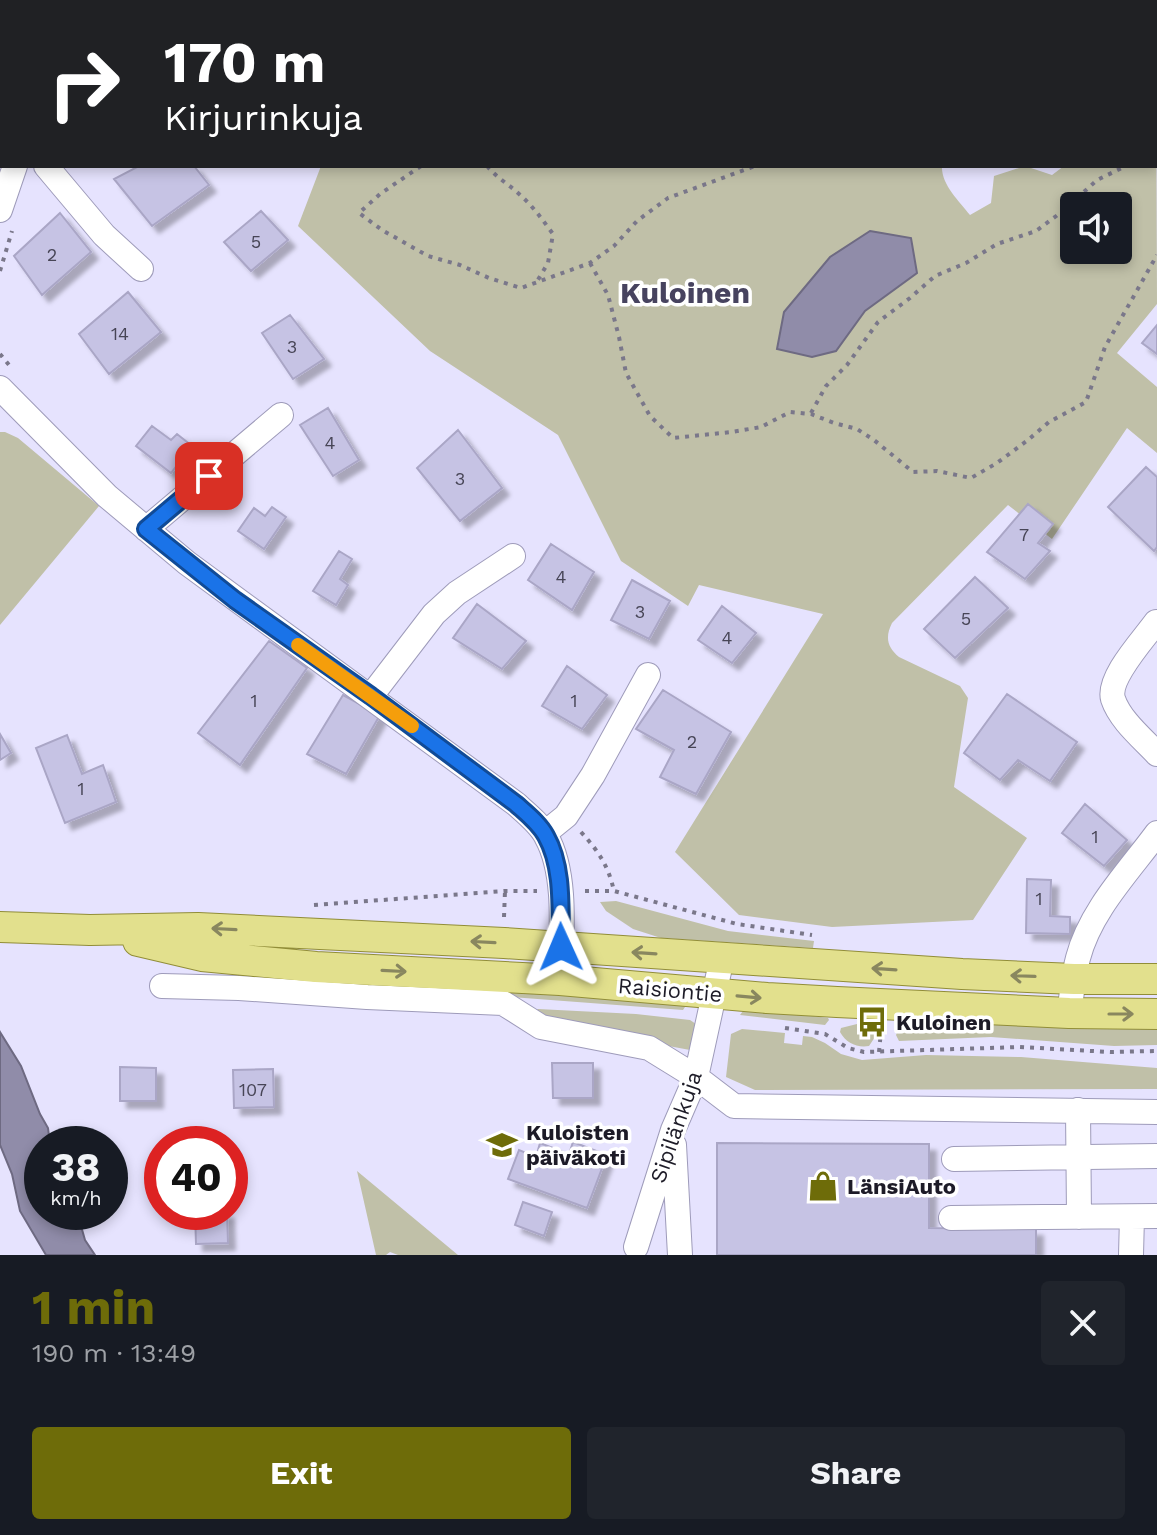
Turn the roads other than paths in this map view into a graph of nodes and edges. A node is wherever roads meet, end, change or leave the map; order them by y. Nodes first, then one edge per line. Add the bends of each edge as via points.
1 (14, 168) edge
2 (48, 168) edge
3 (0, 210) edge
4 (141, 269) dead end
5 (2, 394) edge
6 (281, 415) dead end
7 (146, 529) junction
8 (513, 556) dead end
9 (1156, 622) edge
10 (648, 675) dead end
11 (371, 696) junction
12 (1157, 754) edge
13 (545, 833) junction
14 (1157, 833) edge
15 (11, 927) edge
16 (90, 930) junction
17 (561, 947) junction
18 (722, 958) junction
19 (1074, 979) junction
20 (1157, 979) edge
21 (560, 980) junction
22 (162, 986) dead end
23 (713, 993) junction
24 (1069, 1013) junction
25 (1157, 1014) edge
26 (696, 1077) junction
27 (1078, 1110) junction
28 (1157, 1112) edge
29 (673, 1130) junction
30 (1157, 1156) edge
31 (1078, 1157) junction
32 (954, 1159) dead end
33 (1157, 1216) edge
34 (1079, 1217) junction
35 (1132, 1217) junction
36 (951, 1218) dead end
37 (636, 1247) dead end
38 (680, 1255) edge
39 (1131, 1255) edge

1 - 3 street
2 - 4 street via 104,235
5 - 7 street
6 - 7 street
7 - 11 street
8 - 11 street via 434,614
9 - 12 street via 1113,683 1112,696
10 - 13 street via 593,775 566,816
11 - 13 street via 516,804
13 - 17 street via 557,866
14 - 19 street via 1102,906 1078,956
15 - 16 main road, Raisiontie
17 -> 16 main road, Raisiontie via 198,928
16 -> 21 main road, Raisiontie via 202,956
18 -> 17 main road, Raisiontie
17 - 21 street
19 -> 18 main road, Raisiontie
18 - 23 street, Sipilänkuja
19 - 20 main road, Raisiontie
19 - 24 street
21 - 23 main road, Raisiontie
22 - 26 street via 503,1003 541,1027 649,1048
23 -> 24 main road, Raisiontie
23 - 26 street, Sipilänkuja
24 -> 25 main road, Raisiontie
26 - 27 street via 734,1106
26 - 29 street, Sipilänkuja
27 - 28 street
27 - 31 street
29 - 37 street, Sipilänkuja
29 - 38 street
30 - 31 street
31 - 32 street
31 - 34 street
33 - 35 street
34 - 35 street
34 - 36 street
35 - 39 street

